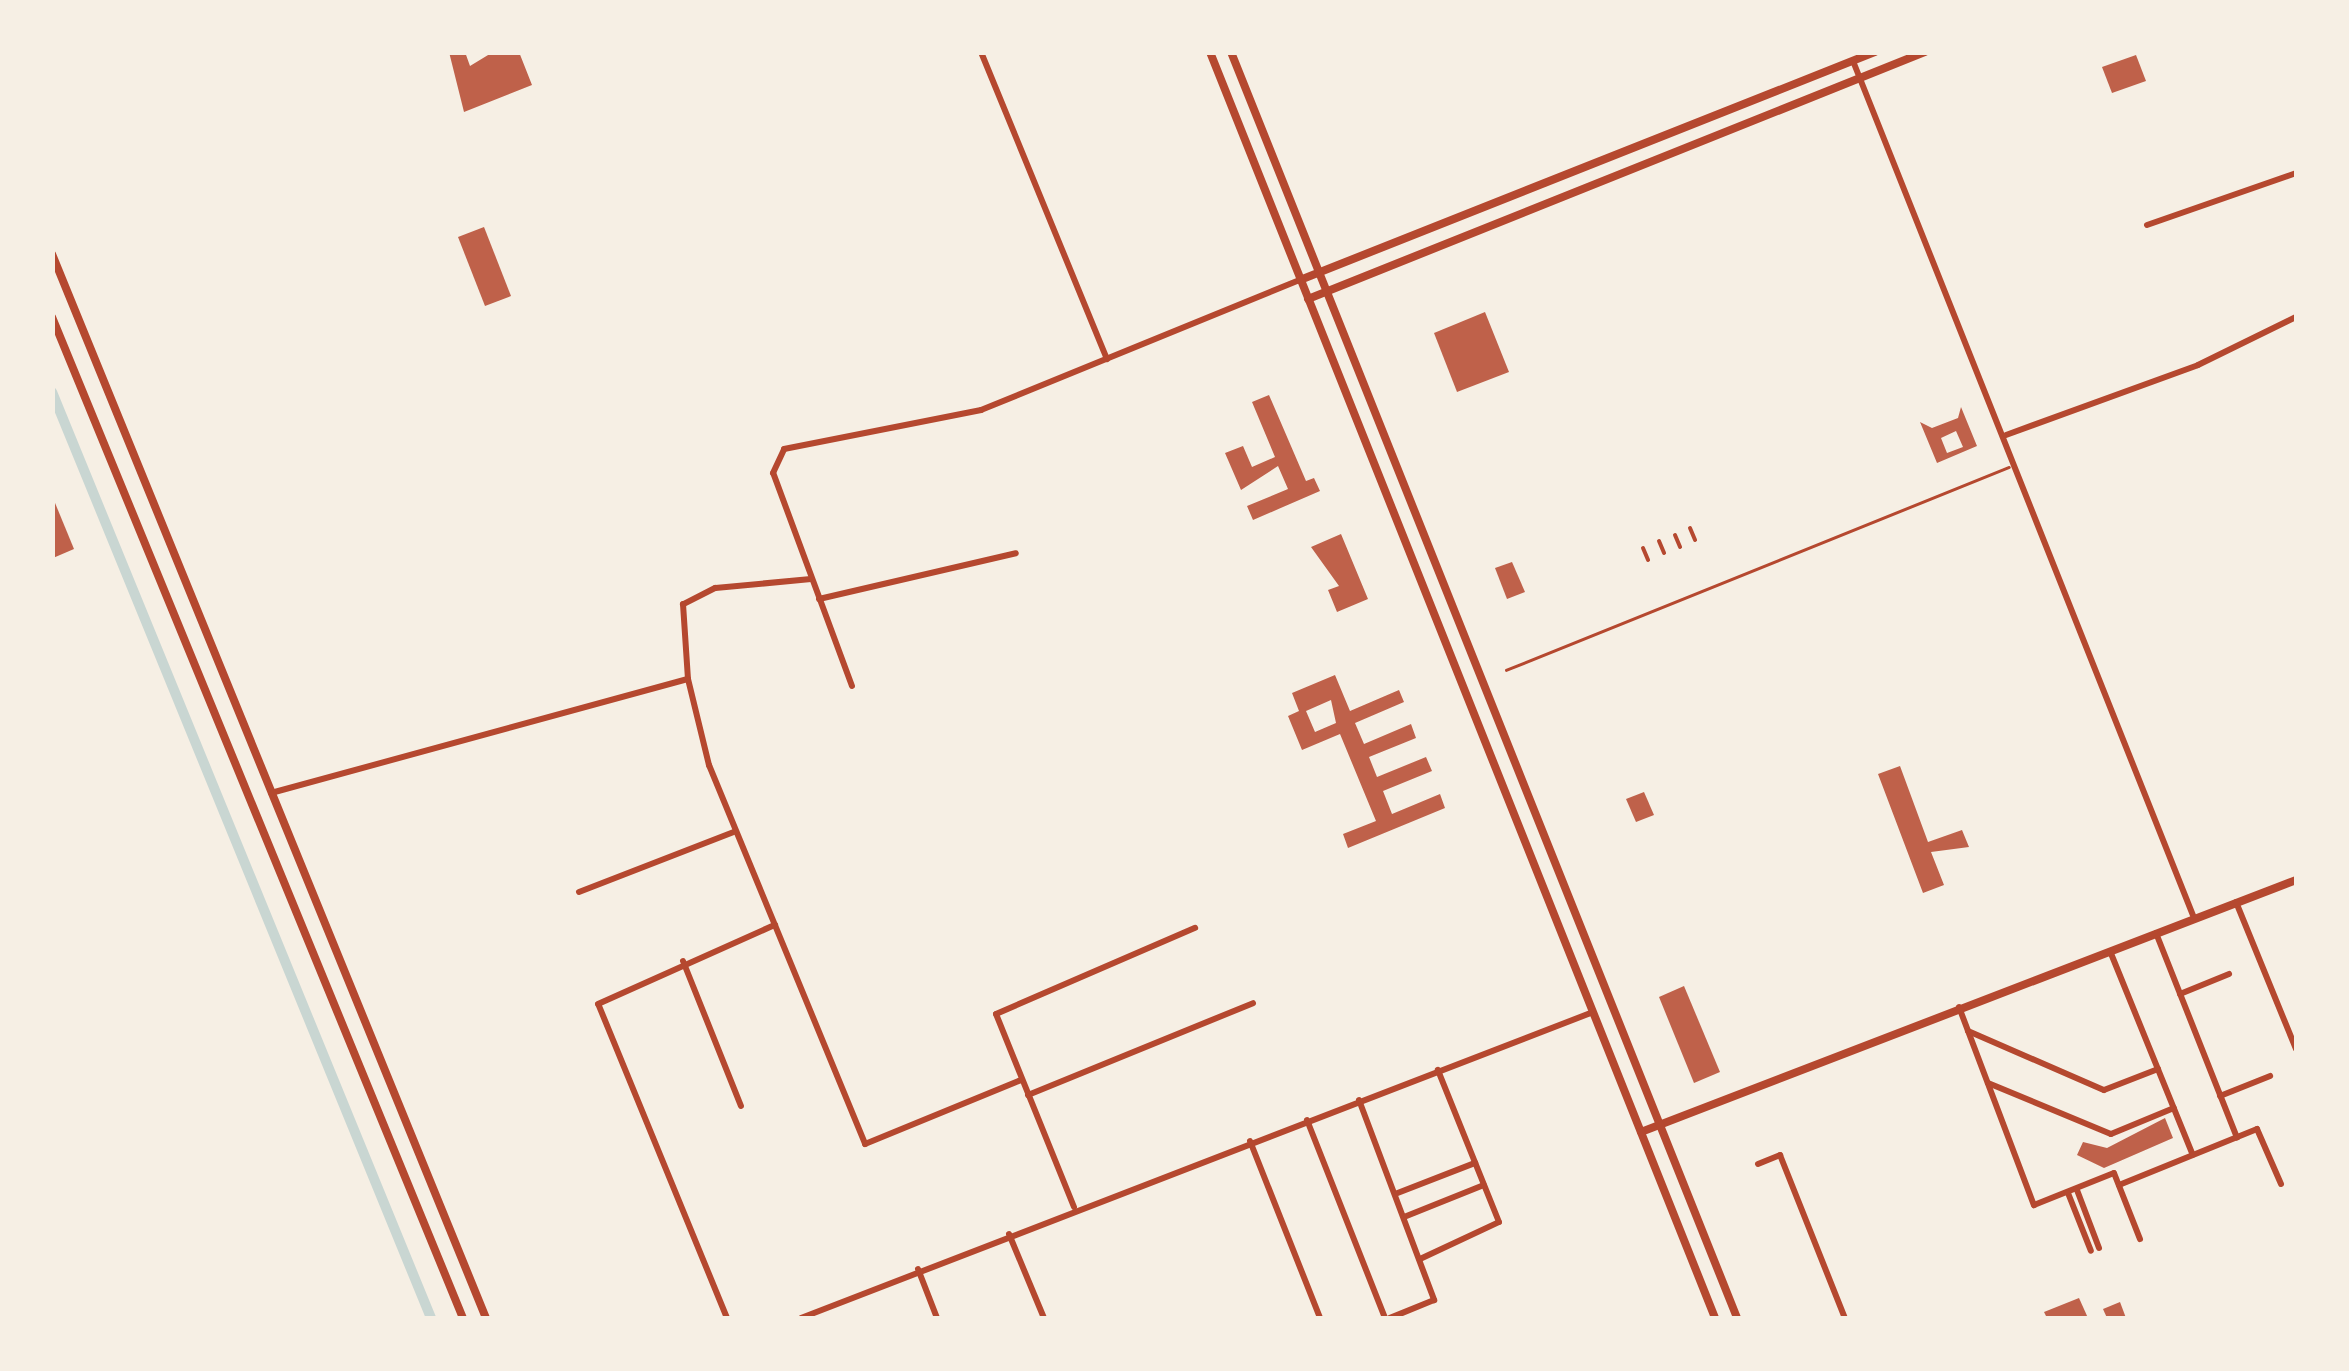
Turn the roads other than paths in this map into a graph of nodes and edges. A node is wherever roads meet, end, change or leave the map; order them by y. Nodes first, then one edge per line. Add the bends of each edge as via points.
1 (980, 52) edge
2 (1210, 52) edge
3 (1231, 52) edge
4 (1875, 52) edge
5 (1925, 52) edge
6 (1852, 61) junction
7 (1860, 78) junction
8 (2296, 173) edge
9 (2148, 225) dead end
10 (52, 254) edge
11 (1318, 272) junction
12 (1300, 280) junction
13 (1327, 291) junction
14 (1308, 299) junction
15 (52, 317) edge
16 (2296, 317) edge
17 (1107, 359) junction
18 (2006, 436) junction
19 (2009, 467) junction
20 (1690, 528) dead end
21 (1675, 534) dead end
22 (1694, 540) dead end
23 (1659, 541) dead end
24 (1680, 546) dead end
25 (1643, 548) dead end
26 (1016, 552) dead end
27 (1664, 553) dead end
28 (1648, 560) dead end
29 (811, 579) junction
30 (819, 600) junction
31 (1506, 670) dead end
32 (688, 679) junction
33 (852, 686) dead end
34 (236, 704) junction
35 (216, 712) junction
36 (249, 737) junction
37 (229, 745) junction
38 (271, 793) junction
39 (736, 830) junction
40 (2296, 880) edge
41 (579, 892) dead end
42 (2236, 902) junction
43 (2194, 918) junction
44 (775, 925) junction
45 (1195, 928) dead end
46 (2156, 932) junction
47 (2110, 951) junction
48 (684, 961) junction
49 (2229, 974) dead end
50 (2180, 994) junction
51 (1253, 1002) dead end
52 (1958, 1006) junction
53 (1593, 1012) junction
54 (1968, 1031) junction
55 (2296, 1050) edge
56 (2158, 1069) junction
57 (1438, 1070) junction
58 (2270, 1076) dead end
59 (1021, 1080) junction
60 (1988, 1083) junction
61 (1028, 1095) junction
62 (2220, 1096) junction
63 (1359, 1100) junction
64 (741, 1106) dead end
65 (2174, 1108) junction
66 (1307, 1120) junction
67 (1660, 1125) junction
68 (1641, 1132) junction
69 (2238, 1138) junction
70 (1250, 1142) junction
71 (2193, 1155) junction
72 (1475, 1163) junction
73 (1758, 1164) dead end
74 (2282, 1184) dead end
75 (1484, 1185) junction
76 (2120, 1185) junction
77 (2077, 1190) junction
78 (2068, 1193) junction
79 (1395, 1194) junction
80 (1074, 1208) junction
81 (1404, 1217) junction
82 (1009, 1234) junction
83 (2140, 1239) dead end
84 (1420, 1259) junction
85 (918, 1269) junction
86 (827, 1308) junction
87 (462, 1318) edge
88 (486, 1318) edge
89 (727, 1318) edge
90 (802, 1318) edge
91 (832, 1318) edge
92 (938, 1318) edge
93 (1044, 1318) edge
94 (1320, 1318) edge
95 (1388, 1318) edge
96 (1715, 1318) edge
97 (1738, 1318) edge
98 (1845, 1318) edge

1 - 17 street
2 - 12 street
3 - 11 street
4 - 6 street
5 - 7 street
6 - 7 street
6 - 11 street
7 - 13 street
7 - 18 street
8 - 9 street
10 - 34 street
11 - 12 street
11 - 13 street
12 - 14 street
12 - 17 street
13 - 14 street
13 - 67 street
14 - 53 street
15 - 35 street
16 - 18 street via 2198,365
17 - 29 street via 981,410 784,450 773,472
18 - 19 street via 1998,441
19 - 31 lane
19 - 43 street
20 - 22 street
21 - 24 street
23 - 27 street
25 - 28 street
26 - 30 street
29 - 30 street
29 - 32 street via 714,588 683,604
30 - 33 street
32 - 38 street
32 - 39 street
34 - 35 street
34 - 36 street
35 - 37 street
36 - 37 street
36 - 38 street
37 - 87 street
38 - 88 street
39 - 41 street
39 - 44 street
40 - 42 street
42 - 43 street
42 - 55 street
43 - 46 street
44 - 48 street
44 - 59 street via 865,1144
45 - 59 street via 996,1014
46 - 47 street
46 - 50 street
47 - 52 street
47 - 56 street
48 - 64 street
48 - 89 street via 602,996 598,1012
49 - 50 street
50 - 62 street
51 - 61 street
52 - 54 street
52 - 67 street
53 - 57 street
53 - 68 street
54 - 56 street via 2104,1090
54 - 60 street
56 - 65 street
57 - 63 street
57 - 72 street
58 - 62 street
59 - 61 street
60 - 65 street via 2112,1134
60 - 78 street via 2034,1205
61 - 80 street
62 - 69 street
63 - 66 street
63 - 79 street
65 - 71 street
66 - 70 street
66 - 95 street
67 - 68 street
67 - 97 street
68 - 96 street
69 - 71 street
69 - 74 street via 2258,1129
70 - 80 street
70 - 94 street
71 - 76 street
72 - 75 street
72 - 79 street
73 - 98 street via 1780,1155
75 - 81 street
75 - 84 street via 1494,1228
76 - 77 street via 2114,1173
76 - 83 street
77 - 78 street
77 - 78 street via 2095,1250
79 - 81 street
80 - 82 street
81 - 84 street
82 - 85 street
82 - 93 street
84 - 95 street via 1434,1300
85 - 86 street
85 - 92 street
86 - 90 street
86 - 91 street

